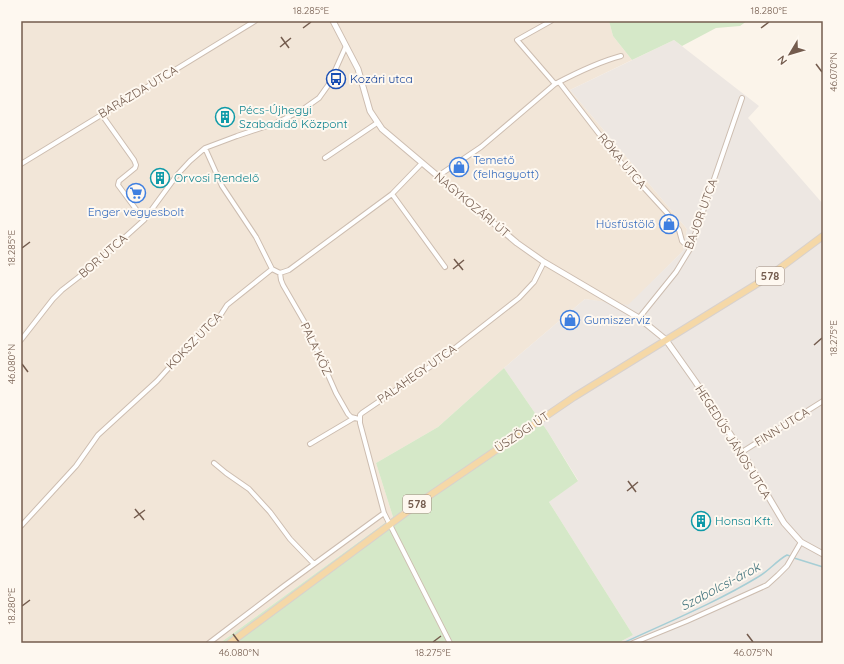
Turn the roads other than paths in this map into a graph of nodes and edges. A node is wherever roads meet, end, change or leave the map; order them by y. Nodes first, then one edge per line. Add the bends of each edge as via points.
1 (255, 21) edge
2 (333, 21) edge
3 (551, 21) edge
4 (346, 46) junction
5 (621, 56) dead end
6 (557, 83) junction
7 (742, 98) dead end
8 (102, 115) junction
9 (377, 123) junction
10 (205, 148) junction
11 (325, 158) dead end
12 (422, 163) junction
13 (21, 164) edge
14 (438, 176) junction
15 (392, 194) junction
16 (144, 220) junction
17 (823, 236) edge
18 (690, 249) junction
19 (544, 262) junction
20 (445, 267) dead end
21 (272, 269) junction
22 (280, 273) junction
23 (639, 318) junction
24 (21, 340) edge
25 (666, 340) junction
26 (823, 401) edge
27 (354, 418) junction
28 (359, 419) junction
29 (310, 444) dead end
30 (742, 452) junction
31 (214, 463) dead end
32 (384, 513) junction
33 (389, 524) junction
34 (21, 526) edge
35 (801, 542) junction
36 (823, 554) edge
37 (314, 564) junction
38 (210, 643) edge
39 (230, 643) edge
40 (450, 643) edge
41 (633, 643) edge

1 - 8 street, BARÁZDA UTCA
2 - 4 street, NAGYKOZÁRI ÚT
3 - 6 street, RÓKA UTCA via 517,40
4 - 9 street, NAGYKOZÁRI ÚT via 358,69 370,111
4 - 10 street, BOR UTCA via 325,92 312,104 291,117
5 - 6 street
6 - 14 street via 481,147
6 - 18 street, RÓKA UTCA via 623,165 667,213 679,230 682,241
7 - 18 street, BAJOR UTCA
8 - 13 street, BARÁZDA UTCA
8 - 16 street via 134,160 136,165 118,185
9 - 11 street
9 - 12 street, NAGYKOZÁRI ÚT
10 - 16 street, BOR UTCA via 177,175
10 - 21 street via 222,186 256,237
12 - 14 street, NAGYKOZÁRI ÚT
12 - 15 street
14 - 19 street, NAGYKOZÁRI ÚT via 517,243
15 - 20 street
15 - 22 street via 289,270
16 - 24 street, BOR UTCA via 62,290
17 - 25 main road, ÜSZÖGI ÚT / 578 via 768,277
18 - 23 street, BAJOR UTCA via 676,272
19 - 23 street, NAGYKOZÁRI ÚT
19 - 28 street, PALAHEGY UTCA via 534,282 519,298 437,362 362,412
21 - 22 street
21 - 34 street, KOKSZ UTCA via 227,304 218,319 202,331 157,381 98,434 76,466
22 - 27 street, PALA KÖZ via 283,285 305,323 336,393 348,414
23 - 25 street, NAGYKOZÁRI ÚT
25 - 30 street, HEGEDŰS JÁNOS UTCA
25 - 33 main road, ÜSZÖGI ÚT / 578 via 574,397
26 - 30 street, FINN UTCA
27 - 28 street
27 - 29 street
28 - 32 street
30 - 35 street, HEGEDŰS JÁNOS UTCA via 784,523
31 - 37 street via 249,489
32 - 33 street
32 - 37 street
33 - 39 main road, ÜSZÖGI ÚT / 578
33 - 40 street
35 - 36 street, HEGEDŰS JÁNOS UTCA
35 - 41 street via 778,576 767,585 687,622
37 - 38 street

